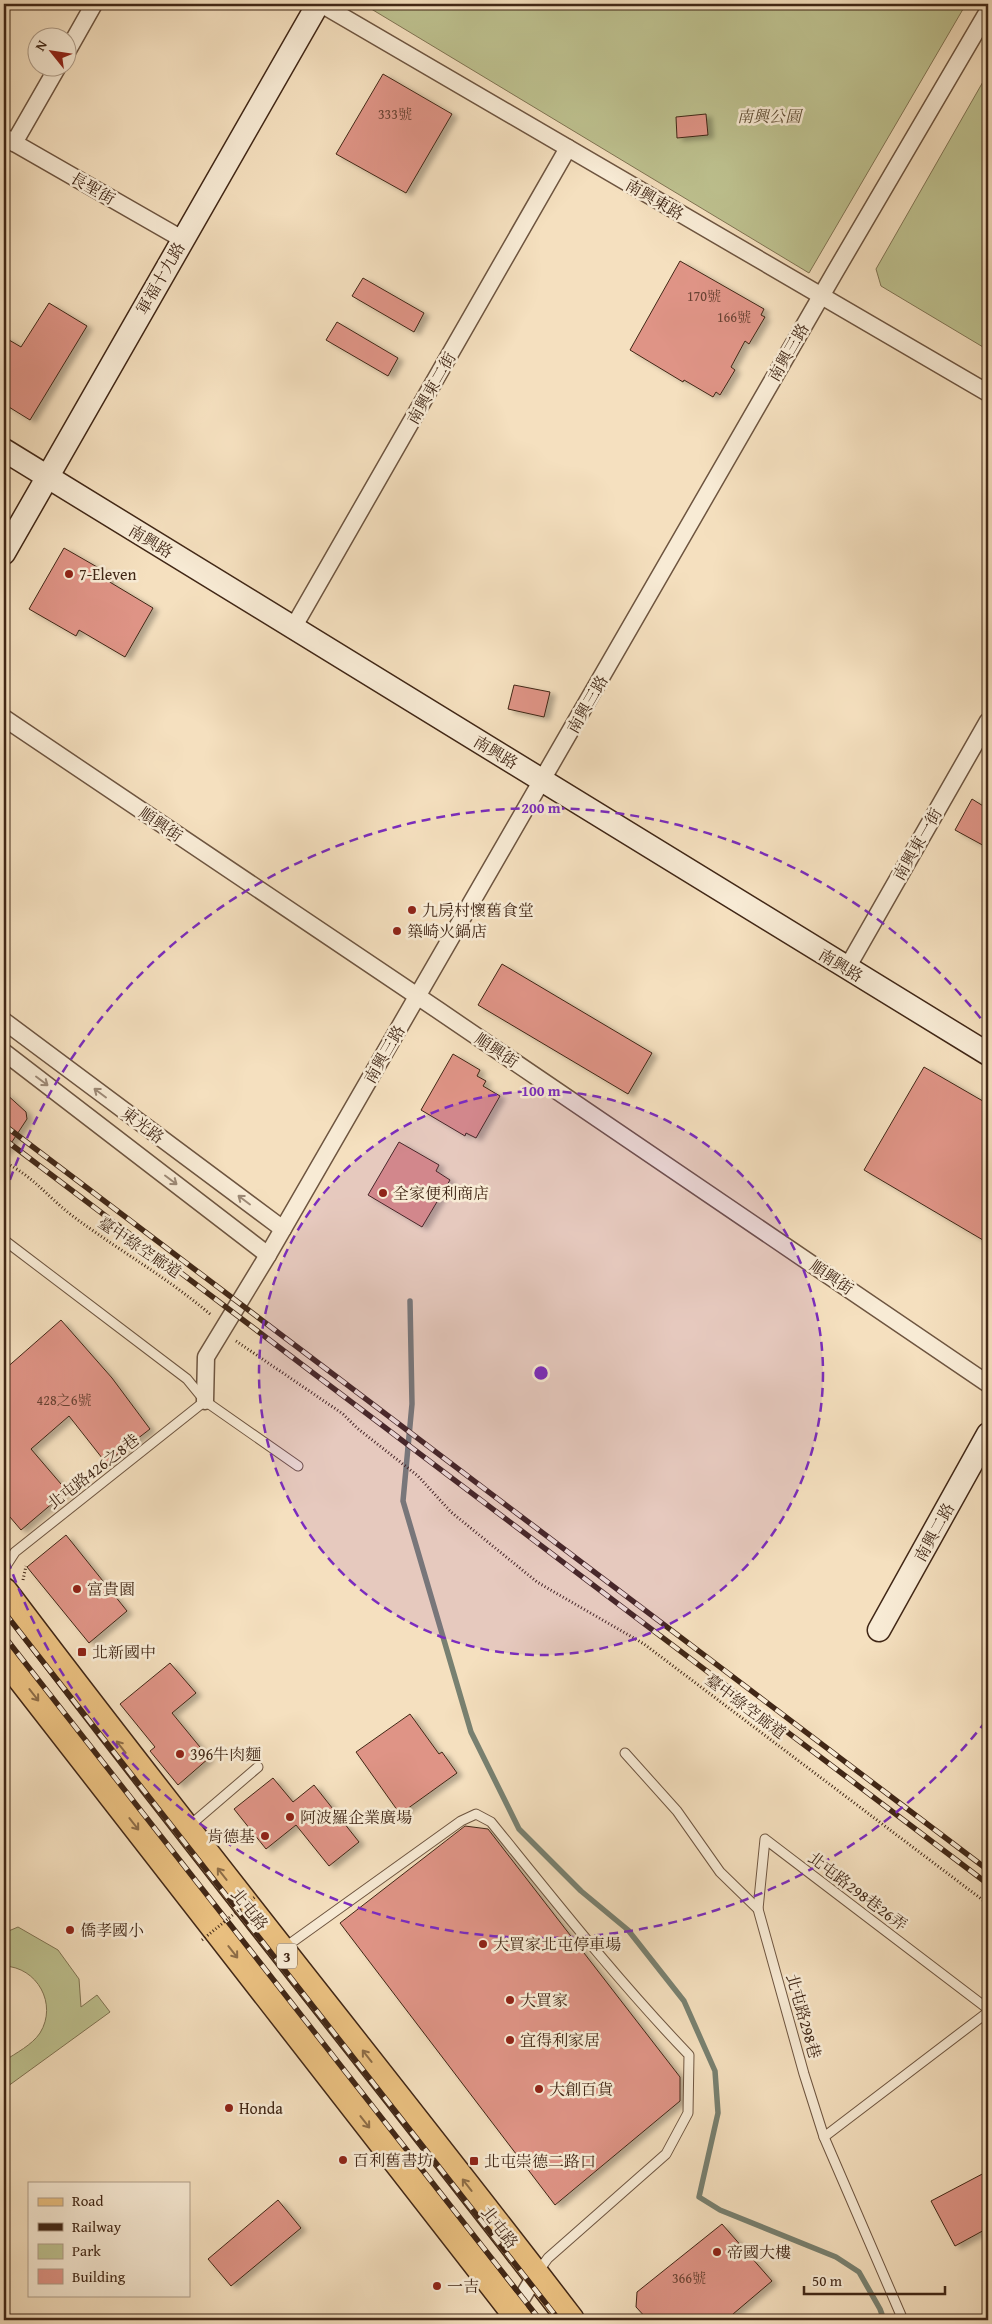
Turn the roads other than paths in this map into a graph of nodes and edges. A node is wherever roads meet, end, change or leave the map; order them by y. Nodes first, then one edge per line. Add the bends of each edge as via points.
1 (94, 4) edge
2 (319, 4) edge
3 (988, 11) edge
4 (78, 32) edge
5 (50, 78) edge
6 (9, 140) edge
7 (568, 148) junction
8 (182, 239) junction
9 (821, 296) junction
10 (988, 393) edge
11 (4, 450) edge
12 (47, 477) junction
13 (4, 553) edge
14 (293, 628) junction
15 (4, 718) edge
16 (988, 721) edge
17 (542, 781) junction
18 (846, 968) junction
19 (418, 996) junction
20 (4, 1021) edge
21 (4, 1052) edge
22 (988, 1054) edge
23 (283, 1230) junction
24 (4, 1240) edge
25 (268, 1255) junction
26 (988, 1384) edge
27 (205, 1401) junction
28 (988, 1434) edge
29 (298, 1466) dead end
30 (4, 1569) edge
31 (13, 1588) edge
32 (879, 1630) dead end
33 (4, 1657) edge
34 (625, 1753) dead end
35 (258, 1767) dead end
36 (186, 1829) junction
37 (758, 1909) junction
38 (282, 1950) junction
39 (988, 2011) edge
40 (824, 2136) junction
41 (536, 2275) junction
42 (514, 2318) edge
43 (571, 2320) edge
44 (903, 2320) edge

1 - 4 street
2 - 7 street, 南興東路
2 - 8 street, 軍福十九路
3 - 9 street, 南興三路
5 - 6 street
6 - 8 street, 長聖街
7 - 9 street, 南興東路
7 - 14 street, 南興東二街
8 - 12 street, 軍福十九路
9 - 10 street, 南興東路
9 - 17 street, 南興三路
11 - 12 street, 南興路
12 - 13 street, 軍福十九路
12 - 14 street, 南興路
14 - 17 street, 南興路
15 - 19 street, 順興街
16 - 18 street, 南興東一街
17 - 18 street, 南興路
17 - 19 street, 南興三路
18 - 22 street, 南興路
19 - 23 street, 南興三路
19 - 26 street, 順興街
23 -> 20 street, 東光路
21 -> 25 street, 東光路
23 - 25 street, 南興三路
24 - 27 lane via 187,1379
25 - 27 street, 南興三路 via 206,1357
27 - 29 lane
27 - 30 lane, 北屯路426之8巷 via 15,1552
28 - 32 street, 南興二路
36 -> 31 main road, 北屯路 / 3 via 118,1742
33 -> 42 main road
34 - 37 lane via 677,1811 720,1872
35 - 36 lane
38 -> 36 main road, 北屯路 / 3
37 - 39 lane, 北屯路298巷26弄 via 765,1839
37 - 40 lane, 北屯路298巷
41 -> 38 main road, 北屯路 / 3
38 - 41 lane via 453,1827 476,1814 491,1822 654,2019 689,2055 688,2113 666,2154 548,2258
39 - 40 lane, 北屯路298巷26弄
40 - 44 lane, 北屯路298巷
41 - 42 street
41 - 43 main road, 北屯路 / 3

